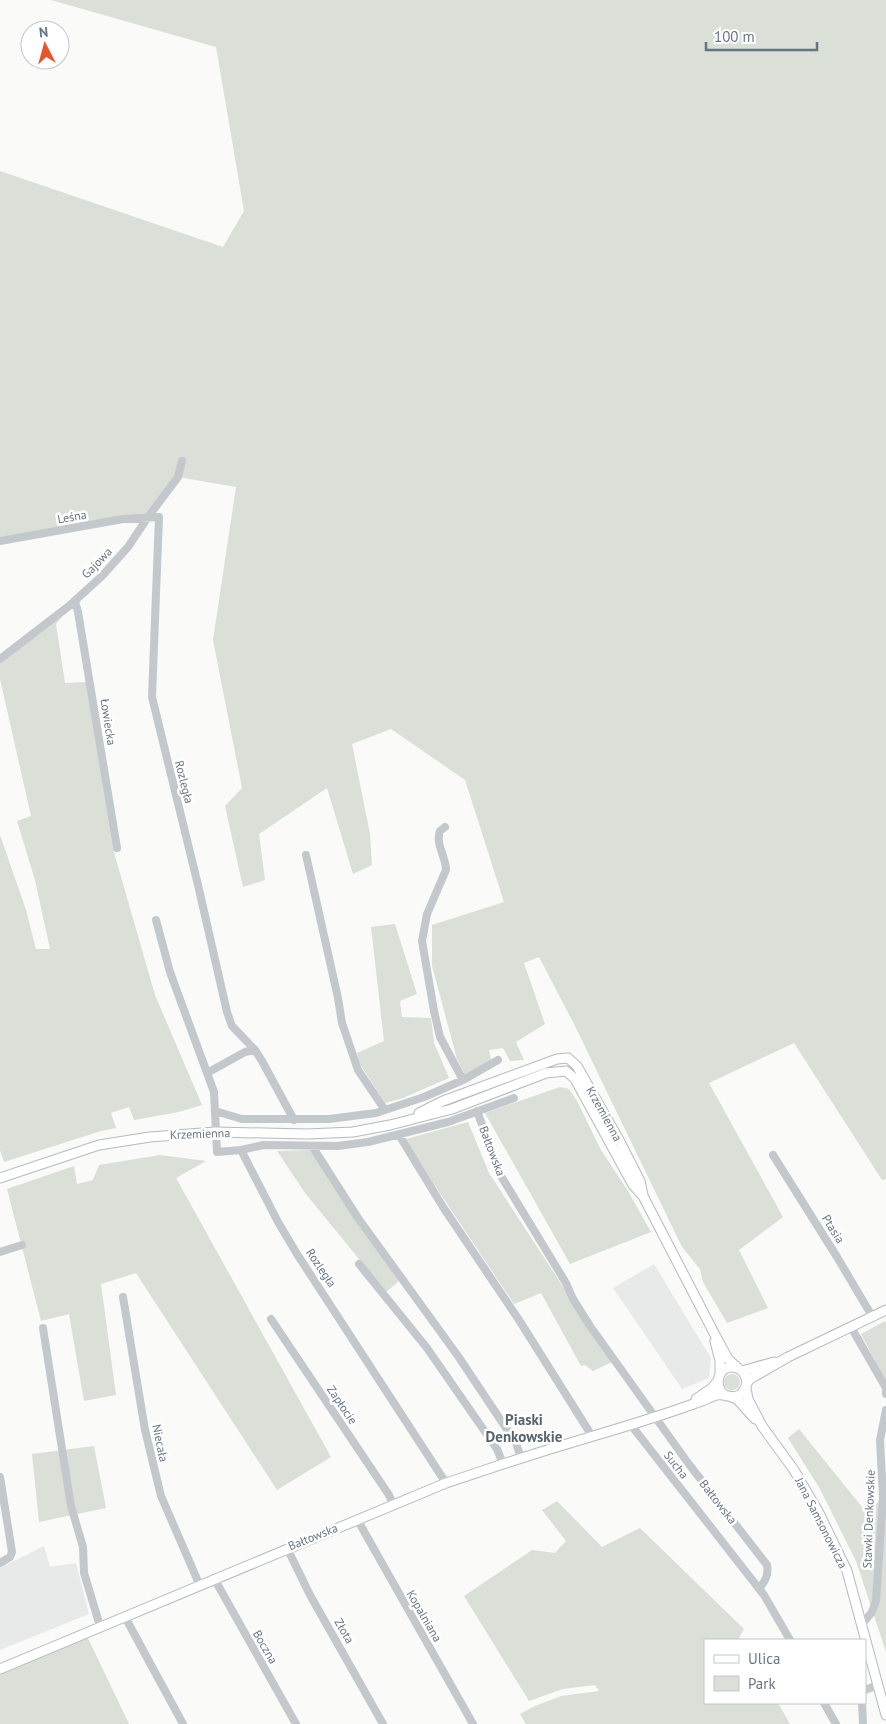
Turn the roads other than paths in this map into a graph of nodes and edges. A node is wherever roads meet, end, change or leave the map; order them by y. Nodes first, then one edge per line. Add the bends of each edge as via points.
1 (182, 460) dead end
2 (148, 517) junction
3 (0, 541) edge
4 (75, 600) junction
5 (0, 659) edge
6 (445, 827) dead end
7 (117, 848) dead end
8 (306, 855) dead end
9 (156, 920) dead end
10 (255, 1050) junction
11 (498, 1060) dead end
12 (207, 1073) junction
13 (463, 1080) junction
14 (514, 1098) dead end
15 (385, 1110) junction
16 (215, 1111) junction
17 (477, 1111) junction
18 (294, 1120) junction
19 (405, 1120) junction
20 (215, 1132) junction
21 (400, 1135) junction
22 (312, 1146) junction
23 (241, 1150) junction
24 (773, 1155) dead end
25 (0, 1178) edge
26 (643, 1196) junction
27 (22, 1245) dead end
28 (0, 1252) edge
29 (359, 1264) dead end
30 (123, 1297) dead end
31 (886, 1310) edge
32 (872, 1316) junction
33 (271, 1319) dead end
34 (852, 1327) junction
35 (43, 1328) dead end
36 (714, 1333) junction
37 (788, 1358) junction
38 (740, 1369) junction
39 (719, 1377) junction
40 (746, 1385) junction
41 (886, 1394) edge
42 (729, 1396) junction
43 (683, 1408) junction
44 (886, 1410) edge
45 (655, 1417) junction
46 (631, 1425) junction
47 (762, 1426) junction
48 (592, 1436) junction
49 (521, 1458) junction
50 (503, 1464) junction
51 (0, 1477) edge
52 (446, 1483) junction
53 (393, 1504) junction
54 (357, 1519) junction
55 (287, 1548) junction
56 (0, 1563) edge
57 (215, 1580) junction
58 (200, 1586) junction
59 (759, 1589) junction
60 (125, 1617) junction
61 (862, 1624) junction
62 (100, 1626) junction
63 (783, 1627) junction
64 (789, 1639) edge
65 (794, 1639) edge
66 (0, 1668) edge
67 (878, 1684) junction
68 (866, 1690) edge
69 (825, 1704) edge
70 (862, 1704) edge
71 (886, 1715) edge
72 (183, 1724) edge
73 (296, 1724) edge
74 (383, 1724) edge
75 (472, 1724) edge
76 (836, 1724) edge
77 (863, 1724) edge

1 - 2 street, Gajowa via 178,477
2 - 3 street, Leśna
2 - 4 street, Gajowa via 128,547
2 - 10 street, Rozległa via 160,517 152,697 232,1026
4 - 5 street, Gajowa
4 - 7 street, Łowiecka
6 - 13 street via 438,837 446,870 427,914 422,941 440,1036
8 - 15 street via 342,1022 358,1070
9 - 12 street via 170,972
10 - 12 street via 245,1052
10 - 18 street, Rozległa
11 - 13 street
12 - 16 street via 214,1092
13 - 15 street
14 - 17 street
15 - 18 street via 356,1116
16 - 18 street via 242,1119
16 - 20 street
17 - 21 street
17 - 45 street, Bałtowska via 501,1176 590,1326
19 - 20 main road, Krzemienna via 353,1132
19 - 26 main road, Krzemienna via 452,1109 546,1074 566,1071 574,1079 633,1185
19 - 26 main road, Krzemienna via 443,1101 557,1059 568,1058 578,1066 619,1140 640,1181
20 - 23 street via 217,1152
20 - 25 main road, Krzemienna via 99,1145
21 - 22 street via 358,1143
21 - 48 street
22 - 23 street via 263,1145
22 - 49 street via 358,1218 516,1443
23 - 52 street, Rozległa via 292,1246
24 - 32 street, Ptasia
26 - 36 main road, Krzemienna
27 - 28 street
29 - 50 street via 426,1348 497,1449
30 - 58 street, Niecała via 160,1496
31 - 32 main road
32 - 34 main road
33 - 53 street, Zapłocie
34 - 37 main road
34 - 41 street via 886,1388
35 - 62 street via 71,1506 84,1547 84,1573
36 - 38 main road, Krzemienna via 728,1359
36 - 39 main road, Krzemienna via 720,1361
37 - 38 main road
37 - 40 main road via 750,1379
38 - 39 main road via 728,1368
38 - 40 main road via 747,1378
39 - 42 main road via 720,1390
39 - 43 main road, Bałtowska via 712,1388
40 - 42 main road via 740,1395
40 - 47 main road, Jana Samsonowicza via 748,1399
42 - 43 main road, Bałtowska via 717,1395
42 - 47 main road, Jana Samsonowicza via 737,1399
43 - 45 main road, Bałtowska
44 - 61 street, Stawki Denkowskie via 880,1440 883,1497 876,1600 872,1612
45 - 46 main road, Bałtowska
45 - 59 street, Bałtowska via 767,1565 767,1577
46 - 48 main road, Bałtowska
46 - 59 street, Sucha
47 - 61 main road, Jana Samsonowicza via 794,1470 819,1513 846,1571
48 - 49 main road, Bałtowska
49 - 50 main road, Bałtowska
50 - 52 main road, Bałtowska
51 - 56 street via 12,1552
52 - 53 main road, Bałtowska
53 - 54 main road, Bałtowska
54 - 55 main road, Bałtowska
54 - 75 street, Kopalniana
55 - 57 main road, Bałtowska
55 - 74 street, Złota
57 - 58 main road, Bałtowska
57 - 73 street, Boczna
58 - 60 main road, Bałtowska
59 - 63 street, Sucha
60 - 62 main road, Bałtowska
60 - 72 street
61 - 67 main road, Jana Samsonowicza
62 - 66 main road, Bałtowska
63 - 64 street
63 - 65 street
67 - 68 street
67 - 71 main road, Jana Samsonowicza
69 - 76 street
70 - 77 street

